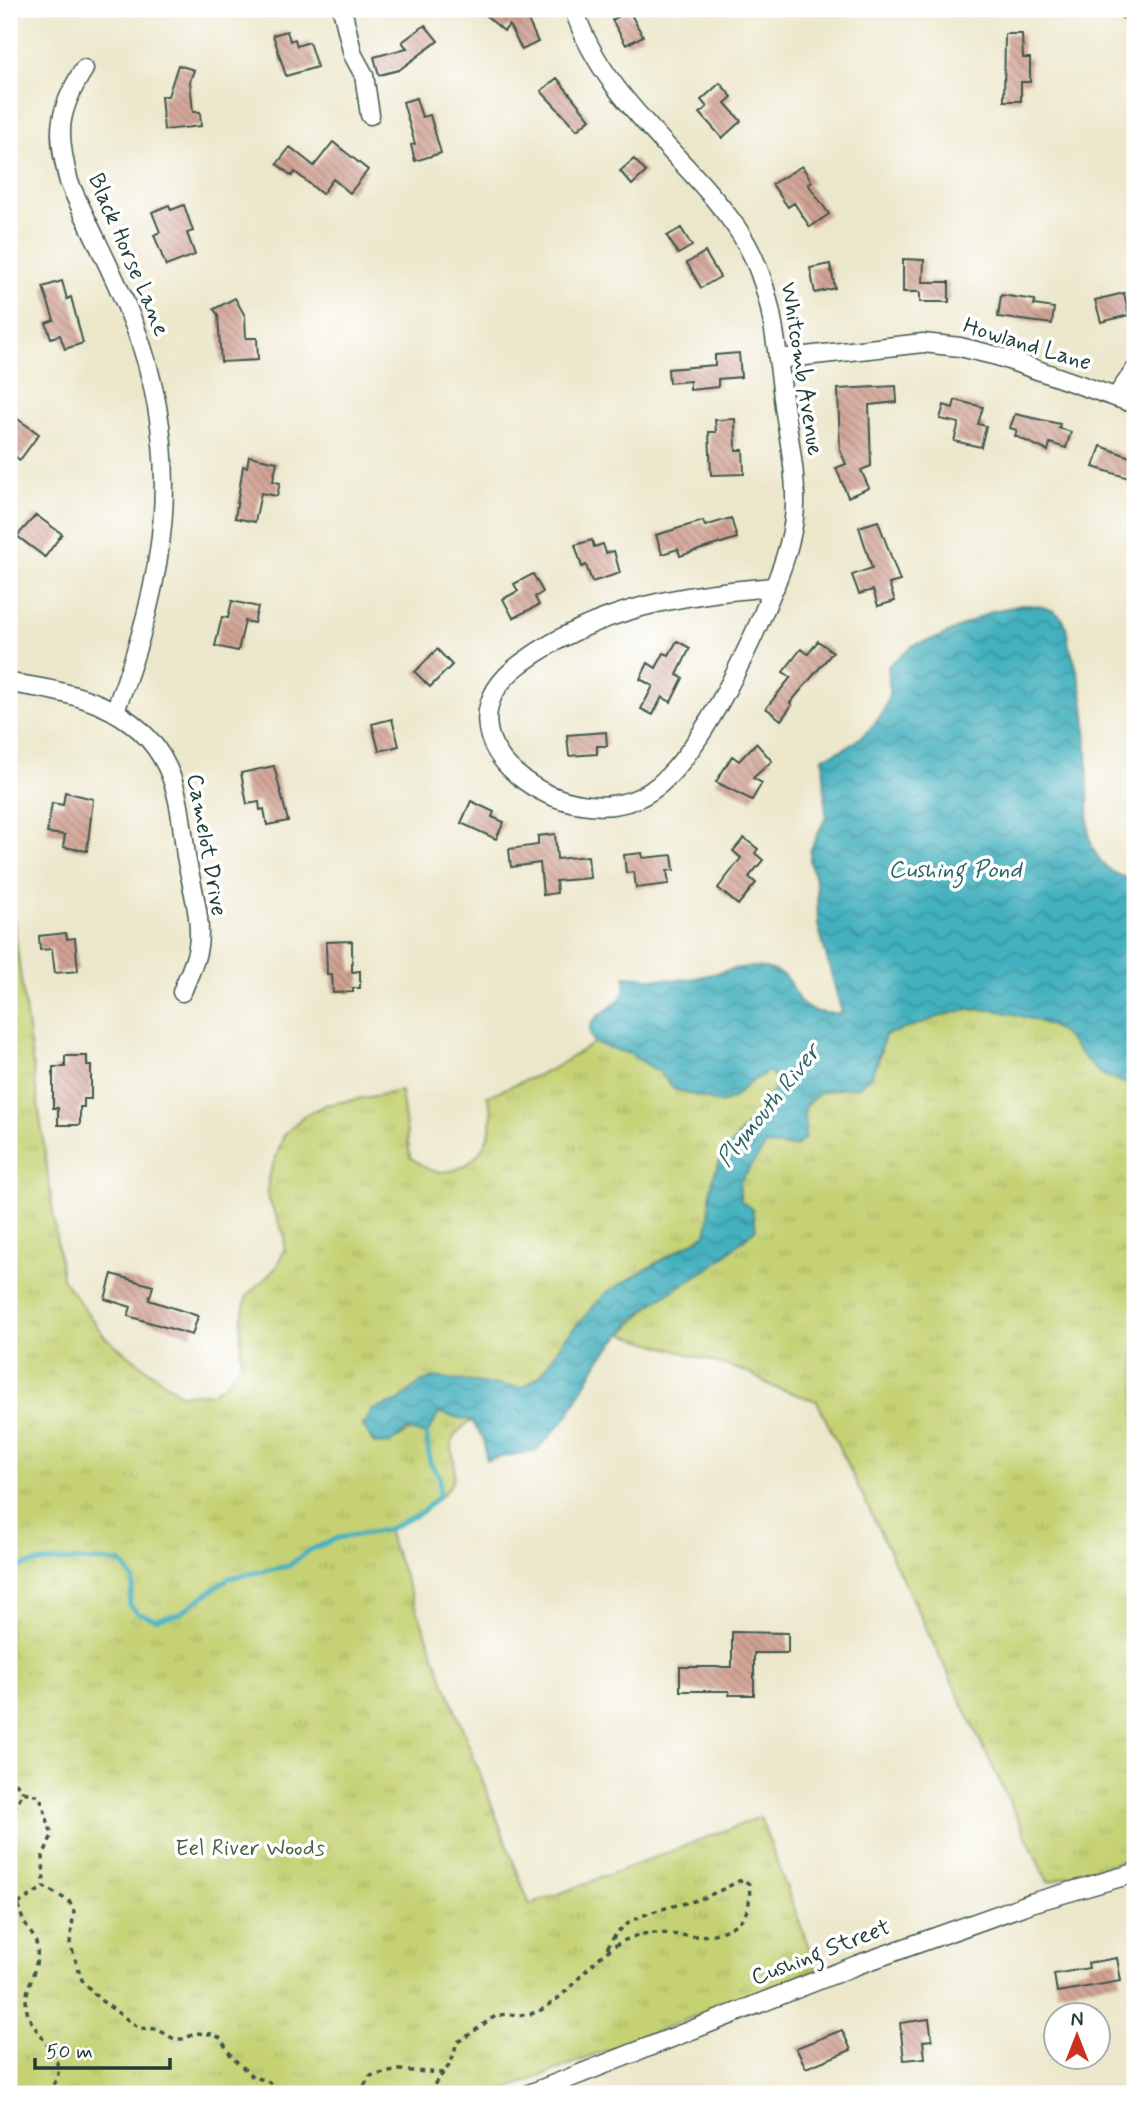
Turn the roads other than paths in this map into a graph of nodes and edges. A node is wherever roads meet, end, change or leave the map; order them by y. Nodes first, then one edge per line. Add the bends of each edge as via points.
1 (342, 9) edge
2 (574, 9) edge
3 (1125, 9) edge
4 (1135, 13) edge
5 (84, 69) dead end
6 (370, 115) dead end
7 (778, 359) junction
8 (1135, 370) edge
9 (1116, 397) junction
10 (1135, 404) edge
11 (775, 587) junction
12 (9, 683) edge
13 (115, 711) junction
14 (182, 992) dead end
15 (1135, 1873) edge
16 (529, 2094) edge

1 - 6 street via 353,55 364,75
2 - 7 street, Whitcomb Avenue via 586,39 615,85 735,225 754,255 766,289
3 - 4 street
5 - 13 street, Black Horse Lane via 66,97 60,119 63,160 136,330 155,400 163,461 164,519 153,597
7 - 9 street, Howland Lane via 923,343 960,347
7 - 11 street, Whitcomb Avenue via 795,506
8 - 9 street
9 - 10 street, Howland Lane
11 - 11 street, Whitcomb Avenue via 689,750 650,793 604,806 561,801 518,775 496,751 486,718 496,685 535,653 604,619 661,601 707,591
12 - 13 street, Camelot Drive via 49,688
13 - 14 street, Camelot Drive via 154,746 175,789 198,950
15 - 16 street, Cushing Street via 1031,1903 870,1961

